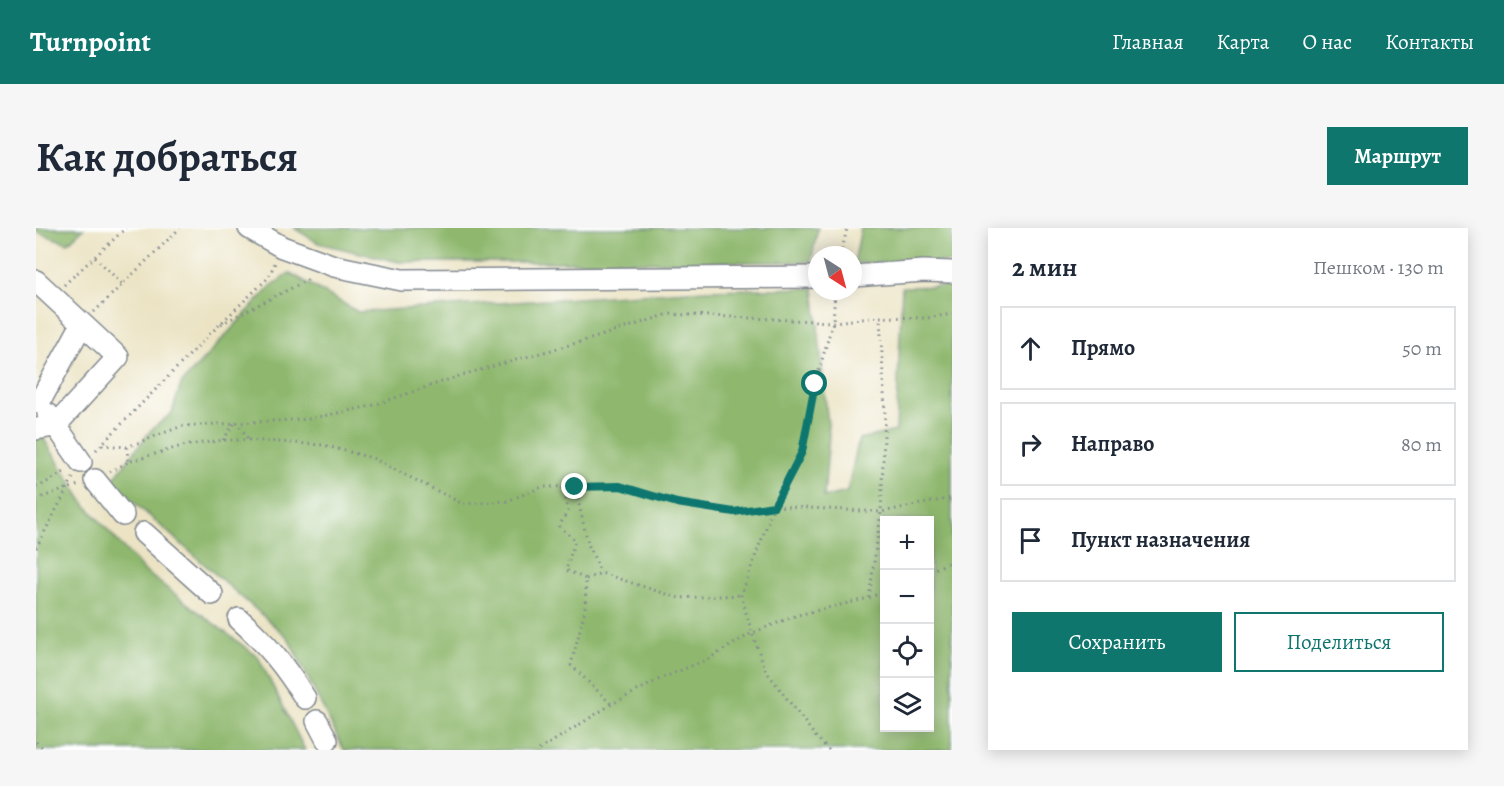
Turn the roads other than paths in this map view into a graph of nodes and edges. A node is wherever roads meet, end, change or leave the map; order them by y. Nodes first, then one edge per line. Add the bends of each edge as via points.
1 (249, 228) edge
2 (952, 272) edge
3 (862, 275) edge
4 (808, 277) edge
5 (47, 291) edge
6 (88, 318) junction
7 (38, 401) edge
8 (45, 428) edge
9 (81, 462) road end
10 (95, 480) road end
11 (123, 515) dead end
12 (144, 533) dead end
13 (212, 594) dead end
14 (239, 619) dead end
15 (305, 698) dead end
16 (317, 722) dead end
17 (327, 740) dead end

1 - 4 street via 282,247 334,266 402,280
2 - 3 street
5 - 6 street
6 - 7 street
6 - 8 street via 118,357
7 - 8 street
8 - 9 street
10 - 11 street
12 - 13 street
14 - 15 street via 266,642
16 - 17 street

